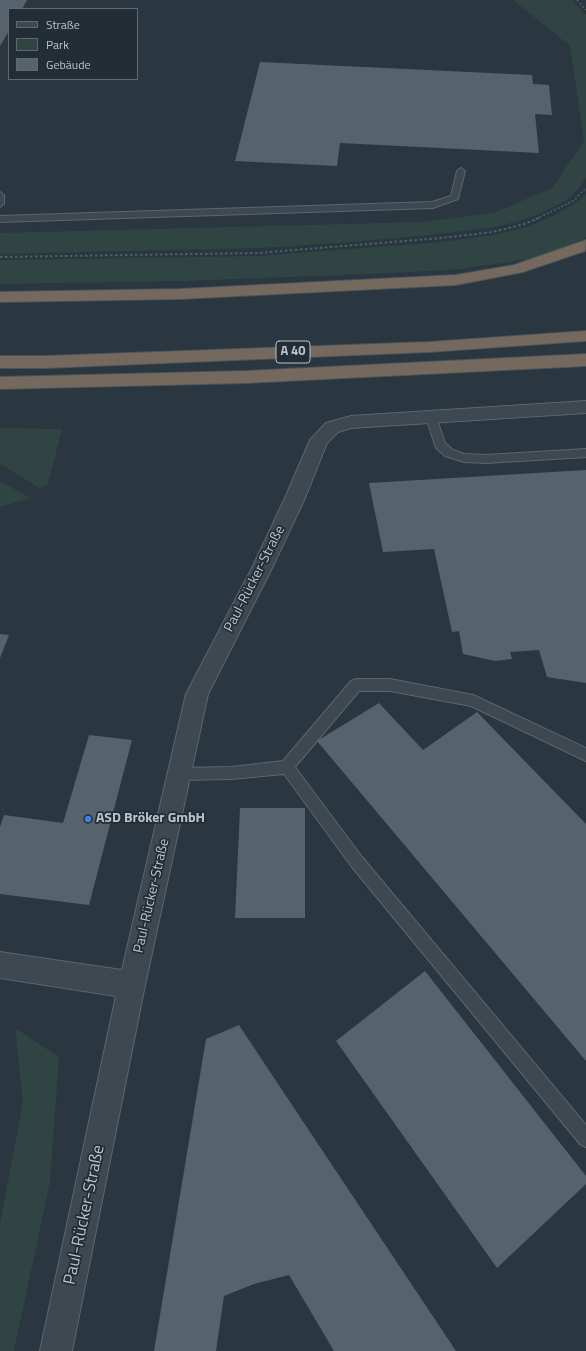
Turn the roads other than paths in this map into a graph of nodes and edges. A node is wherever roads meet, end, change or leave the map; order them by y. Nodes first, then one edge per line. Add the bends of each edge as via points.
1 (461, 171) dead end
2 (0, 195) edge
3 (0, 204) edge
4 (0, 219) edge
5 (586, 245) edge
6 (0, 297) edge
7 (586, 336) edge
8 (586, 360) edge
9 (0, 362) edge
10 (0, 383) edge
11 (586, 407) edge
12 (430, 417) junction
13 (586, 453) edge
14 (586, 755) edge
15 (287, 767) junction
16 (179, 774) junction
17 (0, 965) edge
18 (132, 985) junction
19 (586, 1138) edge
20 (56, 1351) edge

1 - 4 lane via 455,196 433,205
2 - 3 lane
5 - 6 highway via 517,269 456,280 180,294
7 - 9 highway, A 40 via 429,347
8 - 10 highway, A 40 via 246,377
11 - 12 street, Paul-Rücker-Straße
12 - 13 lane via 440,445 449,453 464,458
12 - 16 street, Paul-Rücker-Straße via 351,422 332,427 319,440 262,568 197,694
14 - 15 lane via 473,701 390,685 356,685
15 - 16 lane via 231,773
15 - 19 lane via 357,862
16 - 18 street, Paul-Rücker-Straße
17 - 18 street
18 - 20 street, Paul-Rücker-Straße

